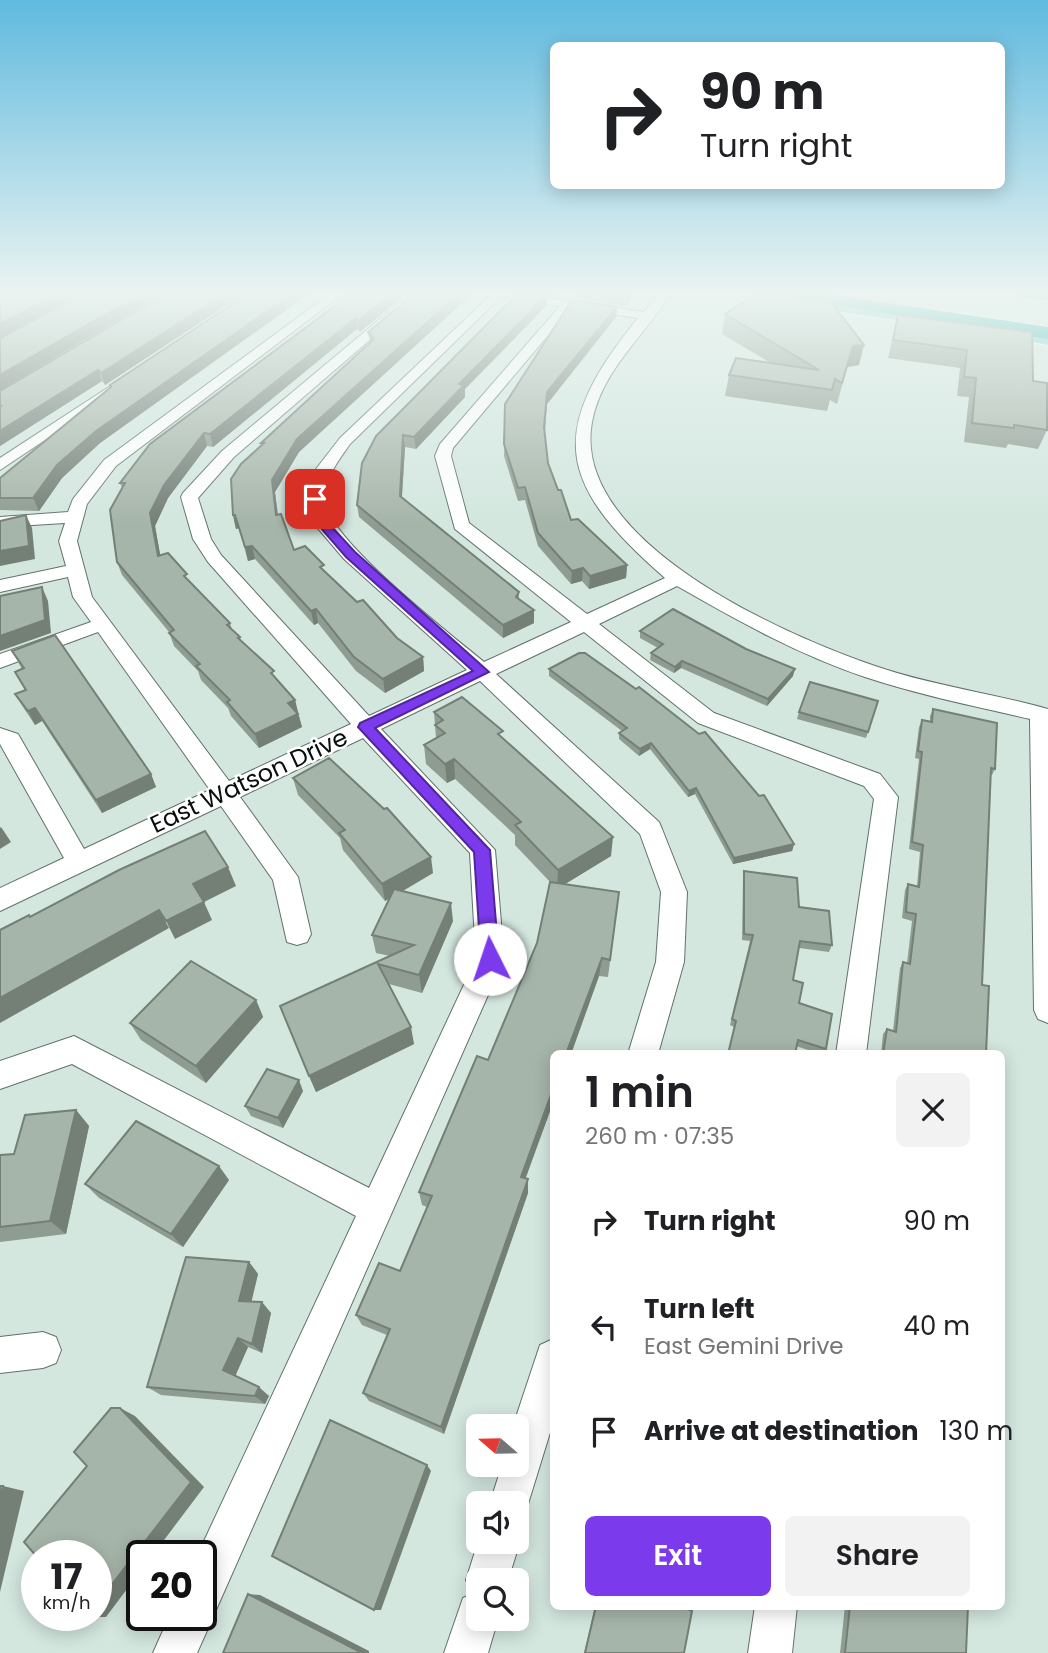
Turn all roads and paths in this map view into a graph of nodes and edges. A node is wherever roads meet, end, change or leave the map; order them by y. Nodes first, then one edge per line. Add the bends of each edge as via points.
1 (235, 370) edge
2 (327, 370) edge
3 (419, 370) edge
4 (512, 370) edge
5 (610, 370) edge
6 (133, 375) edge
7 (0, 465) edge
8 (75, 517) junction
9 (0, 522) edge
10 (75, 570) junction
11 (678, 579) junction
12 (0, 586) edge
13 (103, 624) junction
14 (583, 624) junction
15 (0, 661) edge
16 (482, 672) junction
17 (1044, 715) edge
18 (366, 727) junction
19 (0, 736) edge
20 (223, 793) junction
21 (79, 862) junction
22 (0, 900) edge
23 (298, 934) dead end
24 (1048, 1010) edge
25 (644, 1050) edge
26 (852, 1050) edge
27 (0, 1075) edge
28 (376, 1209) junction
29 (43, 1350) dead end
30 (0, 1355) edge
31 (550, 1368) edge
32 (514, 1491) edge
33 (217, 1560) edge
34 (775, 1610) edge
35 (185, 1631) edge
36 (473, 1631) edge
37 (175, 1653) edge
38 (466, 1653) edge
39 (770, 1653) edge

1 - 8 street via 110,463 79,503
2 - 18 street via 228,454 189,497 202,539 214,558
3 - 16 street via 345,441 324,469 315,499 325,526 350,555
4 - 14 street via 446,447 443,456 460,525
5 - 11 street via 585,415 580,444 589,475 604,505 633,541
6 - 7 street
8 - 9 street
8 - 10 street via 68,541
10 - 12 street
10 - 13 street via 83,597
11 - 14 street, East Watson Drive
11 - 17 street via 761,626 869,671
13 - 15 street
13 - 20 street
14 - 16 street, East Watson Drive
14 - 26 street via 706,718 872,780 886,797
16 - 18 street, East Watson Drive
16 - 25 street via 650,829 674,892 670,962
17 - 24 street
18 - 20 street, East Watson Drive
18 - 28 street via 482,850 490,959
19 - 21 street via 10,739
20 - 21 street, East Watson Drive
20 - 23 street via 285,877
21 - 22 street, East Watson Drive
27 - 28 street via 74,1050
28 - 33 street
29 - 30 street
31 - 32 street
34 - 39 street
35 - 37 street
36 - 38 street

